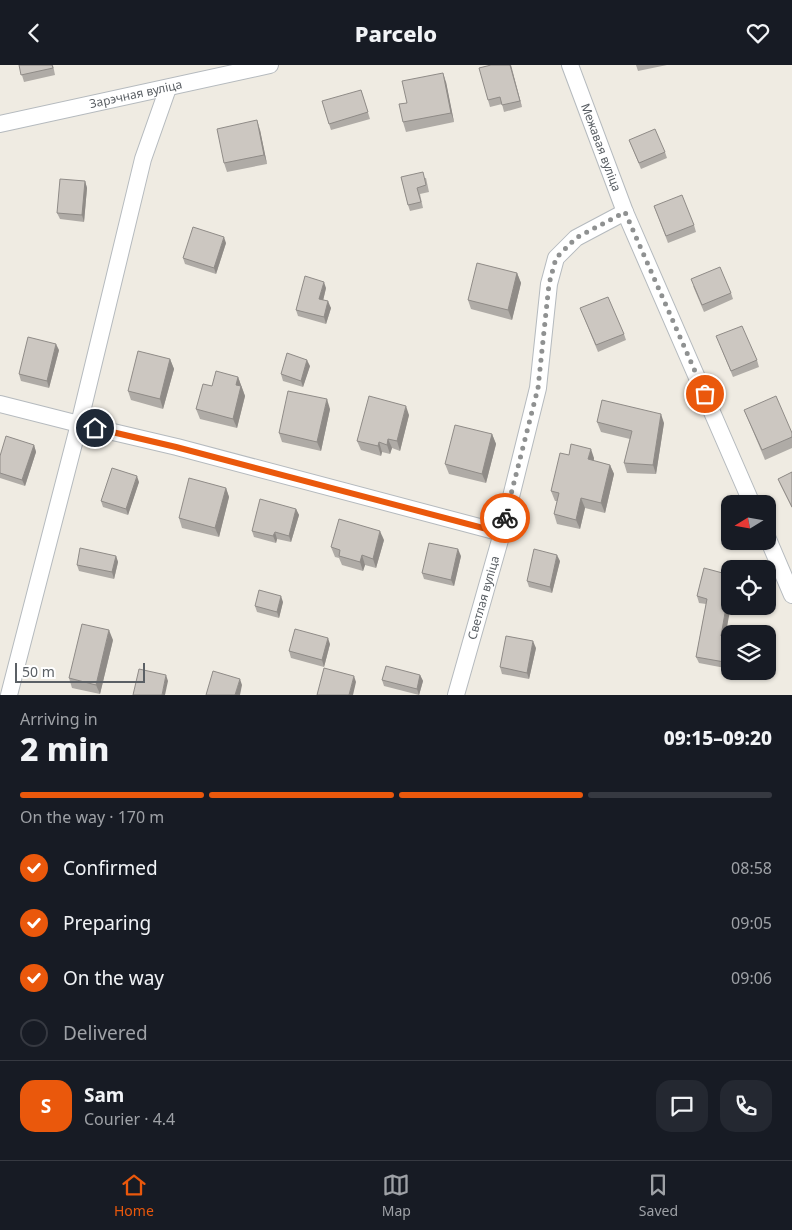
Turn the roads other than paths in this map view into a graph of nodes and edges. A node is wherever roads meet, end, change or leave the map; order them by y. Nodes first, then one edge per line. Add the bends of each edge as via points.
1 (270, 65) edge
2 (570, 65) edge
3 (168, 88) junction
4 (0, 124) edge
5 (625, 212) junction
6 (0, 404) edge
7 (79, 425) junction
8 (748, 495) edge
9 (502, 533) junction
10 (773, 550) edge
11 (792, 595) edge
12 (9, 695) edge
13 (456, 695) edge

1 - 3 street, Зарэчная вуліца
2 - 5 street, Межавая вуліца
3 - 4 street, Зарэчная вуліца
3 - 7 street via 143,159
5 - 8 street, Межавая вуліца
5 - 9 street, Светлая вуліца via 576,238 556,258 549,284 538,388
6 - 7 street
7 - 9 street via 176,447
7 - 12 street
9 - 13 street, Светлая вуліца
10 - 11 street

